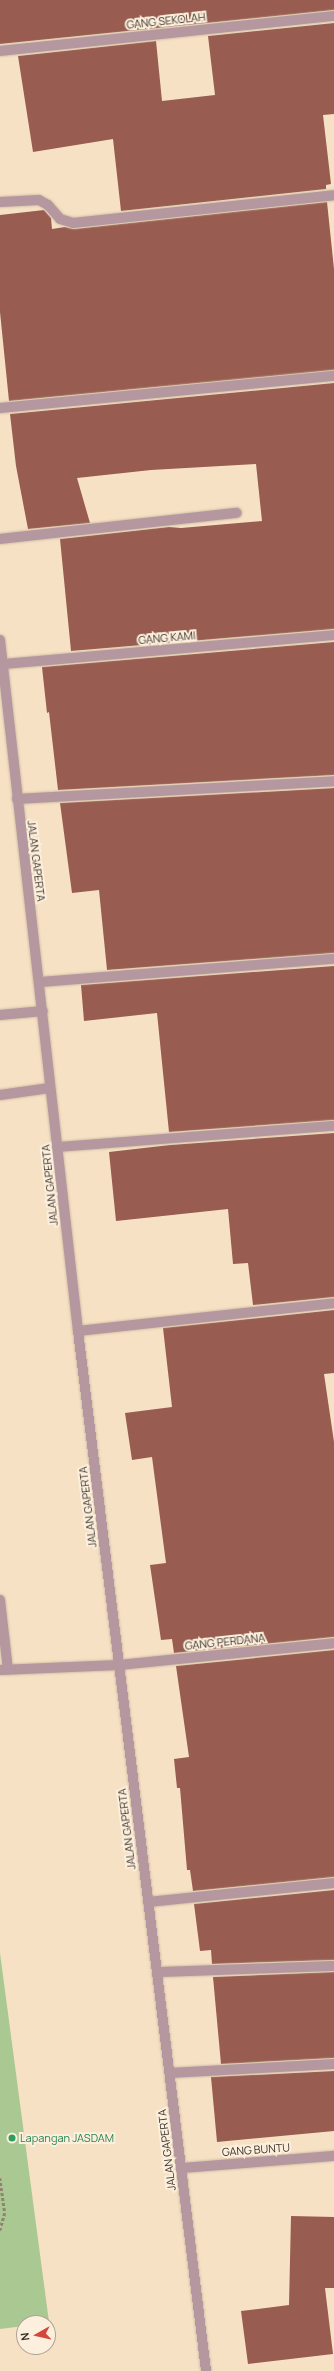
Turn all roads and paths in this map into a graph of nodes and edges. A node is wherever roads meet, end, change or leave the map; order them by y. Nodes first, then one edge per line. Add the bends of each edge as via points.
1 (334, 16) edge
2 (0, 51) edge
3 (334, 195) edge
4 (0, 202) edge
5 (334, 376) edge
6 (0, 408) edge
7 (237, 513) dead end
8 (0, 539) edge
9 (334, 635) edge
10 (0, 640) edge
11 (3, 664) junction
12 (334, 781) edge
13 (16, 799) junction
14 (334, 959) edge
15 (39, 982) junction
16 (43, 1011) junction
17 (0, 1015) edge
18 (50, 1088) junction
19 (0, 1095) edge
20 (334, 1126) edge
21 (58, 1147) junction
22 (334, 1303) edge
23 (78, 1330) junction
24 (0, 1600) edge
25 (334, 1643) edge
26 (119, 1665) junction
27 (4, 1670) edge
28 (334, 1883) edge
29 (148, 1902) junction
30 (334, 1966) edge
31 (158, 1972) junction
32 (334, 2064) edge
33 (170, 2073) junction
34 (333, 2157) edge
35 (181, 2168) junction
36 (0, 2178) edge
37 (0, 2230) edge
38 (206, 2371) edge

1 - 2 street, GANG SEKOLAH
3 - 4 street via 72,223 60,219 48,205 39,200
5 - 6 street
7 - 8 street
9 - 11 street, GANG KAMI
10 - 11 street, JALAN GAPERTA
11 - 13 street, JALAN GAPERTA
12 - 13 street
13 - 15 street, JALAN GAPERTA
14 - 15 street
15 - 16 street, JALAN GAPERTA
16 - 17 street
16 - 18 street, JALAN GAPERTA
18 - 19 street
18 - 21 street, JALAN GAPERTA
20 - 21 street
21 - 23 street, JALAN GAPERTA
22 - 23 street
23 - 26 street, JALAN GAPERTA
24 - 27 street
25 - 26 street, GANG PERDANA
26 - 27 street, GANG PERDANA
26 - 29 street, JALAN GAPERTA
28 - 29 street
29 - 31 street, JALAN GAPERTA
30 - 31 street
31 - 33 street, JALAN GAPERTA
32 - 33 street
33 - 35 street, JALAN GAPERTA
34 - 35 street, GANG BUNTU
35 - 38 street, JALAN GAPERTA
36 - 37 path via 5,2213

